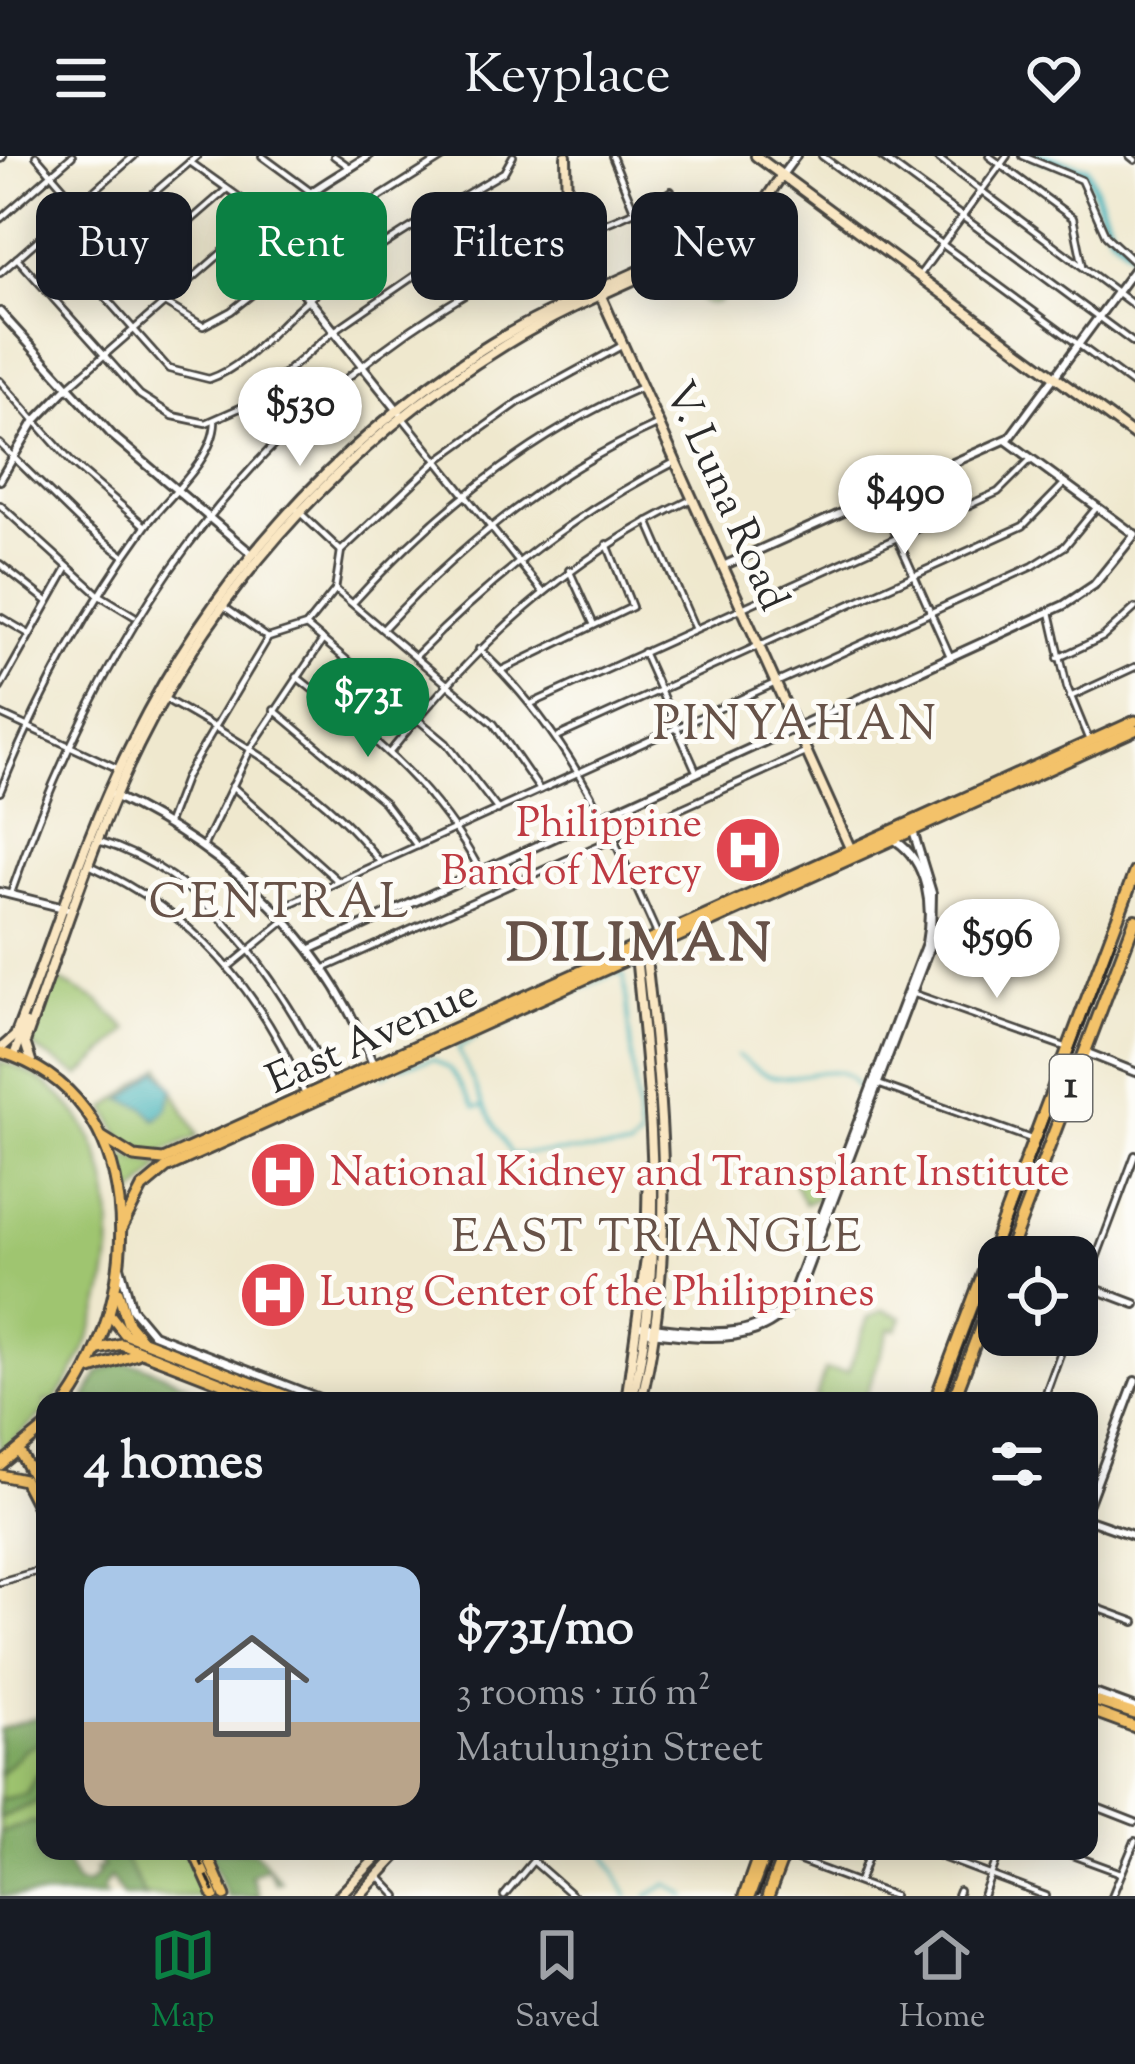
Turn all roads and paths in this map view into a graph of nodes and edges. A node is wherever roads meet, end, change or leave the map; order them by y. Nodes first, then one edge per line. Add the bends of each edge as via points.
1 (36, 156) edge
2 (72, 156) edge
3 (134, 156) edge
4 (197, 156) edge
5 (262, 156) edge
6 (334, 156) edge
7 (368, 156) edge
8 (445, 156) edge
9 (513, 156) edge
10 (566, 156) edge
11 (612, 156) edge
12 (756, 156) edge
13 (796, 156) edge
14 (822, 156) edge
15 (880, 156) edge
16 (935, 156) edge
17 (989, 156) edge
18 (1007, 156) edge
19 (1023, 156) edge
20 (190, 162) junction
21 (1000, 165) junction
22 (351, 168) junction
23 (52, 174) junction
24 (782, 175) junction
25 (226, 189) junction
26 (567, 189) junction
27 (981, 190) junction
28 (67, 192) edge
29 (93, 192) edge
30 (155, 192) edge
31 (230, 192) edge
32 (312, 192) edge
33 (315, 192) edge
34 (387, 192) edge
35 (567, 192) edge
36 (631, 203) edge
37 (963, 217) junction
38 (0, 219) edge
39 (192, 219) edge
40 (36, 241) edge
41 (387, 243) edge
42 (942, 244) junction
43 (216, 256) edge
44 (16, 258) junction
45 (1135, 265) edge
46 (1082, 266) junction
47 (0, 273) edge
48 (919, 276) junction
49 (607, 286) edge
50 (1117, 293) junction
51 (107, 300) edge
52 (241, 300) edge
53 (307, 300) edge
54 (309, 300) edge
55 (459, 300) edge
56 (579, 300) edge
57 (603, 300) edge
58 (163, 302) junction
59 (1135, 306) edge
60 (0, 312) edge
61 (1098, 317) junction
62 (133, 329) junction
63 (334, 331) junction
64 (1078, 344) junction
65 (1135, 344) edge
66 (623, 345) junction
67 (102, 356) junction
68 (364, 368) junction
69 (1055, 376) junction
70 (0, 381) edge
71 (1135, 386) edge
72 (642, 387) junction
73 (67, 388) junction
74 (400, 413) junction
75 (34, 422) junction
76 (215, 422) junction
77 (658, 424) junction
78 (1135, 436) edge
79 (1006, 440) junction
80 (0, 444) edge
81 (13, 459) junction
82 (1031, 459) junction
83 (438, 460) junction
84 (675, 462) junction
85 (0, 480) edge
86 (1065, 483) junction
87 (173, 490) junction
88 (465, 495) junction
89 (879, 496) junction
90 (692, 499) junction
91 (0, 505) edge
92 (1097, 506) junction
93 (296, 510) junction
94 (208, 519) junction
95 (648, 521) junction
96 (145, 526) junction
97 (490, 527) junction
98 (1135, 534) edge
99 (898, 537) junction
100 (608, 544) junction
101 (341, 551) junction
102 (252, 554) junction
103 (124, 556) junction
104 (517, 560) junction
105 (0, 564) edge
106 (723, 566) junction
107 (68, 567) junction
108 (569, 570) junction
109 (914, 576) junction
110 (335, 590) junction
111 (542, 591) junction
112 (98, 594) junction
113 (47, 601) junction
114 (219, 603) junction
115 (352, 603) junction
116 (742, 608) junction
117 (1135, 608) edge
118 (1050, 612) junction
119 (931, 613) junction
120 (0, 617) edge
121 (136, 617) junction
122 (593, 625) junction
123 (306, 626) junction
124 (383, 629) junction
125 (695, 629) junction
126 (29, 634) junction
127 (268, 638) junction
128 (323, 640) junction
129 (759, 646) junction
130 (479, 649) junction
131 (643, 652) junction
132 (416, 656) junction
133 (950, 657) junction
134 (1058, 658) junction
135 (0, 666) edge
136 (1135, 667) edge
137 (502, 670) junction
138 (8, 672) junction
139 (296, 677) junction
140 (447, 682) junction
141 (776, 683) junction
142 (0, 688) edge
143 (660, 690) junction
144 (1070, 697) junction
145 (164, 699) junction
146 (533, 703) junction
147 (274, 710) junction
148 (0, 713) edge
149 (418, 718) junction
150 (1135, 725) edge
151 (26, 726) junction
152 (213, 727) junction
153 (796, 727) junction
154 (678, 729) junction
155 (559, 736) junction
156 (1090, 742) junction
157 (68, 745) junction
158 (251, 748) junction
159 (390, 752) junction
160 (807, 752) junction
161 (119, 769) junction
162 (581, 770) junction
163 (697, 773) junction
164 (232, 786) junction
165 (540, 790) junction
166 (0, 792) edge
167 (112, 795) junction
168 (498, 810) junction
169 (603, 814) junction
170 (168, 824) junction
171 (457, 828) junction
172 (913, 831) junction
173 (614, 838) junction
174 (892, 840) junction
175 (99, 841) junction
176 (204, 845) junction
177 (417, 846) junction
178 (853, 853) junction
179 (1135, 860) edge
180 (380, 862) junction
181 (89, 865) junction
182 (480, 871) junction
183 (1133, 874) edge
184 (338, 881) junction
185 (0, 892) edge
186 (10, 893) junction
187 (69, 909) junction
188 (278, 909) junction
189 (287, 920) junction
190 (1135, 920) edge
191 (62, 927) junction
192 (658, 936) junction
193 (311, 949) junction
194 (250, 950) junction
195 (636, 951) junction
196 (231, 965) junction
197 (325, 968) junction
198 (910, 992) junction
199 (22, 1041) junction
200 (1068, 1048) junction
201 (0, 1050) edge
202 (1085, 1052) junction
203 (14, 1056) junction
204 (32, 1064) junction
205 (375, 1071) junction
206 (1135, 1072) edge
207 (331, 1082) junction
208 (876, 1083) junction
209 (306, 1097) junction
210 (102, 1137) junction
211 (1034, 1140) junction
212 (1135, 1155) edge
213 (122, 1227) junction
214 (1018, 1236) edge
215 (1098, 1244) edge
216 (120, 1266) junction
217 (117, 1288) junction
218 (1098, 1289) edge
219 (1135, 1304) edge
220 (111, 1313) junction
221 (645, 1329) junction
222 (978, 1335) edge
223 (123, 1339) junction
224 (97, 1350) junction
225 (148, 1350) junction
226 (1059, 1356) edge
227 (87, 1372) junction
228 (1135, 1381) edge
229 (74, 1392) edge
230 (247, 1392) edge
231 (272, 1392) edge
232 (304, 1392) edge
233 (631, 1392) edge
234 (642, 1392) edge
235 (937, 1392) edge
236 (956, 1392) edge
237 (1047, 1392) edge
238 (36, 1436) edge
239 (19, 1451) junction
240 (0, 1465) edge
241 (0, 1475) edge
242 (1098, 1479) edge
243 (36, 1490) edge
244 (36, 1498) edge
245 (1098, 1523) edge
246 (1135, 1536) edge
247 (36, 1572) edge
248 (0, 1582) edge
249 (1098, 1608) edge
250 (1135, 1622) edge
251 (1098, 1701) edge
252 (1098, 1704) edge
253 (1135, 1711) edge
254 (1135, 1727) edge
255 (1098, 1808) edge
256 (1135, 1822) edge
257 (1135, 1841) edge
258 (198, 1860) edge
259 (209, 1860) edge
260 (376, 1860) edge
261 (393, 1860) edge
262 (760, 1860) edge
263 (781, 1860) edge
264 (802, 1860) edge
265 (868, 1860) edge
266 (950, 1860) edge
267 (997, 1860) edge
268 (1086, 1860) edge
269 (1121, 1873) junction
270 (991, 1875) junction
271 (378, 1876) junction
272 (859, 1882) junction
273 (349, 1894) edge
274 (214, 1896) edge
275 (225, 1896) edge
276 (398, 1896) edge
277 (505, 1896) edge
278 (573, 1896) edge
279 (747, 1896) edge
280 (768, 1896) edge
281 (894, 1896) edge
282 (983, 1896) edge
283 (1046, 1896) edge
284 (1112, 1896) edge

1 - 23 street
2 - 23 street
3 - 29 street
4 - 20 street
5 - 32 street
6 - 22 street
7 - 22 street
8 - 34 street
9 - 41 street via 504,172
10 - 26 main road, V. Luna Road
11 - 36 street
12 - 24 main road
13 - 24 street
14 - 42 street
15 - 37 street
16 - 27 street
17 - 21 street
18 - 21 street
19 - 45 street via 1081,179 1106,236
20 - 25 street
20 - 30 street
21 - 27 street
21 - 46 street via 1073,218
22 - 33 street
23 - 28 street
23 - 38 street
24 - 48 main road
24 - 49 main road via 758,207
25 - 31 street
25 - 39 street
26 - 35 main road, V. Luna Road
26 - 63 street via 452,250
27 - 37 street
27 - 46 street
37 - 42 street
37 - 61 street
40 - 44 street
42 - 48 street
42 - 64 street
43 - 58 street
44 - 47 street
44 - 67 street
45 - 50 street
46 - 50 street
48 - 69 main road
50 - 59 street
50 - 61 street
51 - 62 street
52 - 58 street via 210,325 195,325
53 - 62 street via 209,379 169,369
54 - 63 street
55 - 68 street
56 - 74 main road via 488,346
57 - 66 main road, V. Luna Road
58 - 62 street
60 - 73 street
61 - 64 street
61 - 65 street
62 - 67 street
63 - 68 street
63 - 76 street
64 - 69 street
64 - 71 street
66 - 72 main road, V. Luna Road
66 - 83 street via 518,402
67 - 73 street
67 - 76 street via 155,407
68 - 74 street
68 - 94 street via 304,416
69 - 78 main road
69 - 79 street
70 - 75 street
72 - 77 main road, V. Luna Road
72 - 88 street via 548,436
73 - 75 street
73 - 87 street
74 - 83 street
74 - 93 main road
75 - 81 street
75 - 96 street
76 - 87 street via 206,451
77 - 84 main road, V. Luna Road
77 - 97 street
79 - 82 street
79 - 89 street
80 - 81 street
81 - 85 street
81 - 103 street
82 - 86 street
82 - 99 street via 1009,485
83 - 88 street
83 - 101 street
84 - 90 main road, V. Luna Road
84 - 104 street
86 - 92 street
86 - 109 street via 1035,519
87 - 94 street
87 - 96 street
88 - 97 street
88 - 115 street
89 - 99 street
89 - 106 street
90 - 95 street
90 - 106 main road, V. Luna Road
91 - 107 street
92 - 98 street
92 - 119 street via 1053,555
93 - 101 street
93 - 102 main road
93 - 114 main road
94 - 102 street
94 - 121 street
95 - 100 street
95 - 125 street
96 - 103 street
97 - 104 street
97 - 124 street
98 - 118 street via 1086,592
99 - 109 street
99 - 116 street
100 - 108 street
100 - 122 street via 633,602
101 - 110 street
102 - 114 main road
103 - 112 street
104 - 111 street
104 - 132 street
105 - 113 street
106 - 116 main road, V. Luna Road
107 - 112 street
107 - 113 street
108 - 111 street
108 - 122 street
109 - 119 street
109 - 129 street
110 - 115 street
110 - 123 street
111 - 130 street
112 - 121 street
112 - 151 street
113 - 126 street
114 - 127 street
114 - 145 main road
114 - 161 main road
115 - 124 street
116 - 125 street
116 - 129 main road, V. Luna Road
117 - 134 street via 1103,637
118 - 133 street
118 - 134 street
119 - 133 street
119 - 141 street
120 - 126 street
121 - 157 street
122 - 137 street
123 - 127 street
123 - 128 street
124 - 132 street
125 - 131 street
126 - 138 street
127 - 152 street
128 - 139 street
128 - 149 street
129 - 141 main road, V. Luna Road
129 - 143 street
130 - 137 street
130 - 140 street
131 - 143 street
131 - 146 street
132 - 140 street
133 - 153 street
134 - 144 street
135 - 138 street
136 - 144 street
137 - 146 street
138 - 142 street
139 - 147 street
139 - 159 street
140 - 149 street
140 - 165 street via 494,724
141 - 153 main road, V. Luna Road
141 - 154 street
143 - 154 street
143 - 155 street
144 - 156 street
145 - 152 street
145 - 167 main road
146 - 155 street
147 - 158 street
147 - 177 street via 384,802
148 - 151 street
149 - 159 street
149 - 168 street
150 - 156 main road, East Avenue
150 - 172 main road, East Avenue
151 - 157 street
151 - 166 street
152 - 158 street
152 - 170 street
153 - 160 main road, V. Luna Road
153 - 163 street
154 - 162 street
154 - 163 street
155 - 162 street
156 - 178 main road, East Avenue
157 - 161 street
157 - 186 street
158 - 164 street
158 - 180 street via 347,824
159 - 171 street
160 - 173 street
160 - 178 main road, V. Luna Road
161 - 167 main road
162 - 165 street
162 - 169 street
163 - 169 street
164 - 176 street
164 - 184 street
165 - 168 street
167 - 170 street
167 - 175 main road
167 - 187 main road
168 - 171 street
169 - 173 street
169 - 182 street
170 - 176 street
171 - 177 street
171 - 182 street
172 - 174 main road, East Avenue
172 - 198 street via 934,920
173 - 192 street
173 - 197 street
174 - 178 main road, East Avenue
174 - 198 street via 912,855 928,902 926,943
175 - 181 main road
175 - 194 street via 175,883
176 - 188 street
177 - 180 street
178 - 192 main road, East Avenue
178 - 195 main road, East Avenue
179 - 183 main road
180 - 184 street
181 - 187 main road
181 - 196 street via 161,903
182 - 193 street
183 - 200 highway, 1
184 - 188 street
185 - 186 street
186 - 187 street
187 - 191 main road
188 - 189 street
189 - 193 street
189 - 194 street
190 - 202 highway, 1
191 - 199 main road
191 - 201 main road via 15,1036
192 - 195 main road, East Avenue
193 - 197 street
194 - 196 street
194 - 207 street via 297,1013
195 - 205 main road, East Avenue
195 - 221 main road via 649,1142
195 - 221 main road via 665,1177
196 - 209 street via 274,1026
197 - 205 street
198 - 200 street
198 - 208 street
199 - 203 main road
199 - 204 main road
200 - 211 highway, 1
201 - 203 main road
202 - 206 street
202 - 214 highway, 1
203 - 204 main road
204 - 210 main road via 71,1094
205 - 207 main road, East Avenue
205 - 213 main road, East Avenue via 160,1172
207 - 209 main road, East Avenue
208 - 211 street
208 - 221 street via 782,1310 742,1332
209 - 210 main road, East Avenue via 158,1161
210 - 213 main road
211 - 235 highway, 1
212 - 215 street
213 - 216 main road
216 - 217 main road
216 - 232 street via 132,1309 153,1334
217 - 220 main road
217 - 225 main road
218 - 219 street
220 - 223 main road
220 - 224 main road
221 - 233 main road
221 - 234 main road
222 - 236 highway
223 - 224 main road
223 - 225 main road
224 - 227 main road
225 - 227 main road
225 - 230 main road
225 - 231 main road
226 - 237 street
227 - 229 main road
228 - 242 street
238 - 239 main road
239 - 240 main road
239 - 243 main road
241 - 244 main road via 20,1477
245 - 246 street
247 - 248 street
249 - 250 street
251 - 253 main road
252 - 254 main road
255 - 256 street
257 - 269 street
258 - 274 main road
259 - 275 main road
260 - 273 main road
261 - 271 main road
262 - 279 highway
263 - 280 highway
264 - 272 street
265 - 272 street
266 - 270 street
267 - 270 street
268 - 269 street
269 - 284 street
270 - 282 street
270 - 283 street
271 - 273 main road
271 - 276 street
272 - 281 street
277 - 278 street via 532,1861

